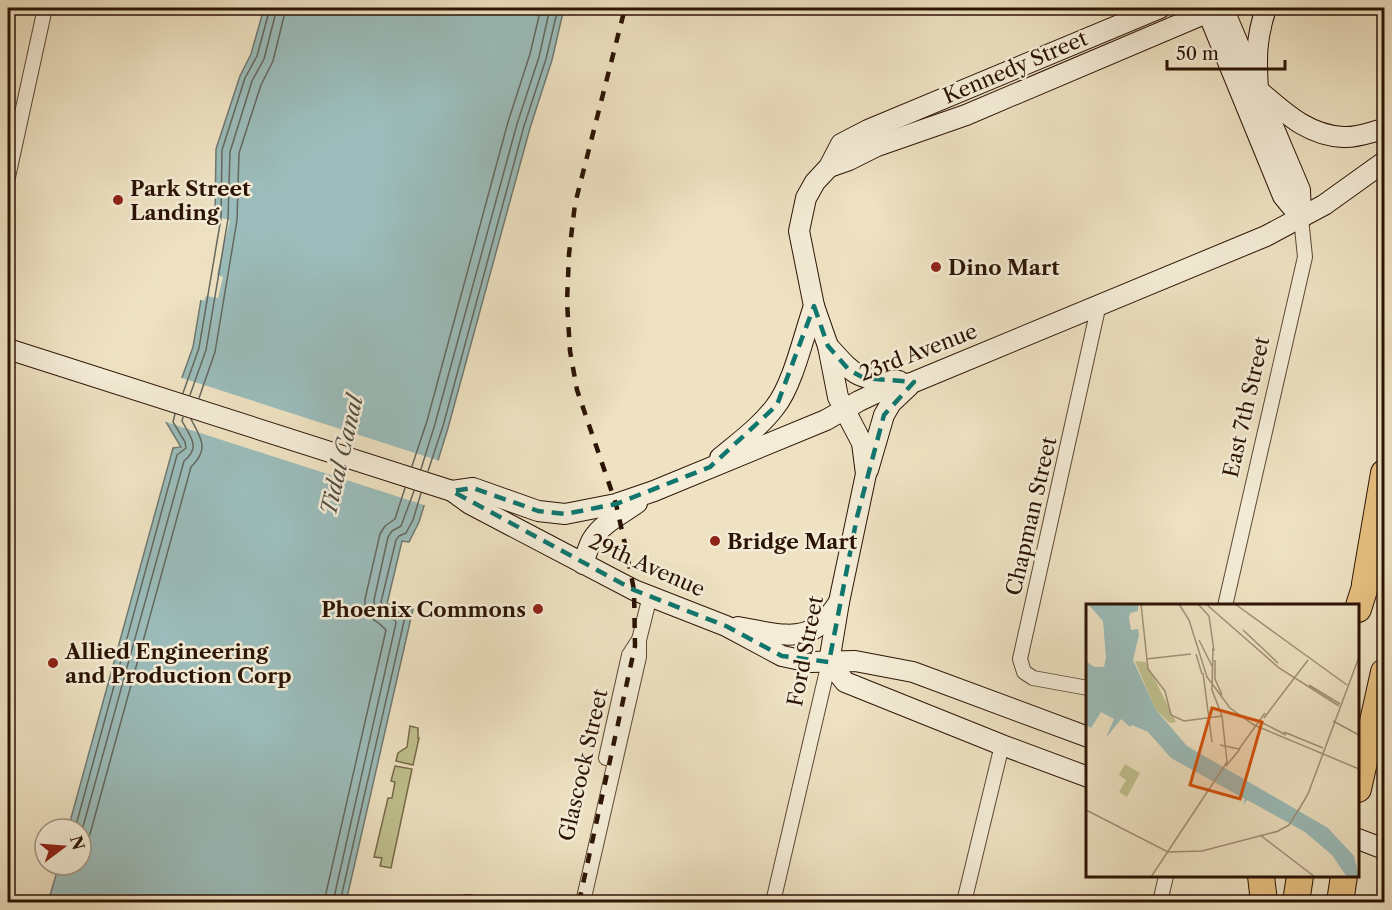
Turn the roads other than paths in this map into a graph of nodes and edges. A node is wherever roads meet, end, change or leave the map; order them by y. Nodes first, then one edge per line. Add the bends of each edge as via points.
1 (45, 8) edge
2 (1160, 8) edge
3 (1266, 8) edge
4 (1213, 9) edge
5 (1258, 90) junction
6 (1384, 129) edge
7 (1384, 162) edge
8 (829, 167) junction
9 (8, 177) edge
10 (1301, 218) junction
11 (1099, 304) junction
12 (814, 306) junction
13 (828, 346) junction
14 (8, 349) edge
15 (914, 382) junction
16 (844, 411) junction
17 (710, 467) junction
18 (1384, 473) edge
19 (866, 474) junction
20 (452, 491) junction
21 (654, 491) junction
22 (1384, 528) edge
23 (583, 564) junction
24 (1365, 584) junction
25 (650, 596) junction
26 (839, 602) junction
27 (1225, 604) edge
28 (1359, 605) edge
29 (726, 626) junction
30 (639, 640) junction
31 (829, 662) junction
32 (1384, 672) edge
33 (1086, 688) edge
34 (1086, 736) edge
35 (1002, 745) junction
36 (1086, 776) edge
37 (1359, 784) edge
38 (1359, 839) edge
39 (1384, 849) edge
40 (1166, 877) edge
41 (1261, 877) edge
42 (1300, 877) edge
43 (1344, 877) edge
44 (574, 903) edge
45 (583, 903) edge
46 (773, 903) edge
47 (964, 903) edge
48 (1160, 903) edge
49 (1264, 903) edge
50 (1296, 903) edge
51 (1340, 903) edge

1 - 9 street
2 - 8 main road, Kennedy Street via 868,130 841,144
3 - 5 main road via 1258,32
4 - 5 main road, East 7th Street
4 - 8 main road, Kennedy Street via 966,115
4 - 10 main road via 1283,196
5 - 6 main road via 1295,122 1319,133 1344,137
5 - 10 main road, East 7th Street via 1300,190
7 - 10 main road, 23rd Avenue
8 - 12 main road, Kennedy Street via 806,198 799,231
10 - 11 main road, 23rd Avenue
10 - 27 street, East 7th Street via 1305,257
11 - 15 main road, 23rd Avenue
11 - 33 street, Chapman Street via 1020,659 1024,672 1034,678
12 - 13 main road, Kennedy Street
12 - 17 main road, Kennedy Street via 777,405
13 - 15 main road via 849,370 864,378
13 - 16 main road, Kennedy Street
14 - 20 main road
15 - 16 main road, 23rd Avenue via 876,393
15 - 19 main road via 891,402
16 - 17 main road, 23rd Avenue
16 - 19 main road, Ford Street via 862,443
17 - 21 main road, 23rd Avenue
18 - 24 highway
19 - 26 main road, Ford Street
20 - 21 main road, 23rd Avenue via 473,488 538,511 565,514 616,504
20 - 23 main road, 29th Avenue
21 - 23 main road via 598,532
22 - 24 highway
23 - 25 main road, 29th Avenue
24 - 28 highway
25 - 29 main road, 29th Avenue
25 - 30 street, Glascock Street
26 - 29 main road via 818,627 805,633 790,635
26 - 31 main road, Ford Street
29 - 31 main road, 29th Avenue via 782,656
30 - 44 street, Glascock Street via 629,655
30 - 45 street, Glascock Street via 639,657
31 - 34 main road, 29th Avenue via 855,661 913,672
31 - 35 main road via 845,682
31 - 46 street, Ford Street
32 - 37 highway
35 - 36 main road
35 - 47 street
38 - 39 main road
40 - 48 street
41 - 49 highway
42 - 50 highway
43 - 51 highway

